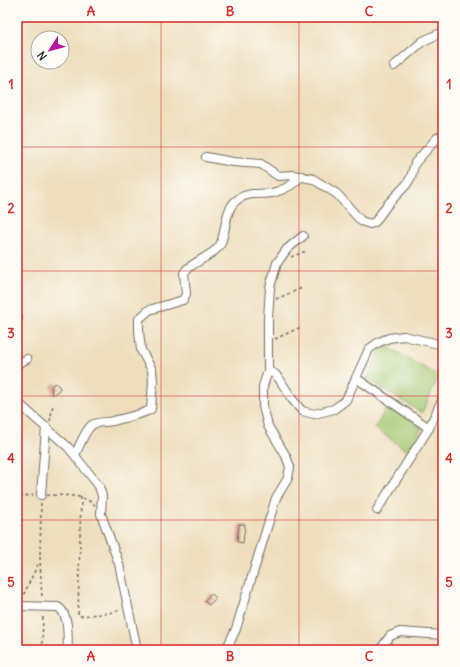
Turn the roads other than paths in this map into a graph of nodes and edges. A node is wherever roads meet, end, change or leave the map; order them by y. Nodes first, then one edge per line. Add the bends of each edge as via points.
1 (443, 32) edge
2 (394, 66) dead end
3 (443, 135) edge
4 (206, 157) dead end
5 (301, 176) junction
6 (303, 236) dead end
7 (443, 345) edge
8 (27, 359) dead end
9 (17, 364) edge
10 (268, 371) junction
11 (356, 378) junction
12 (443, 398) edge
13 (17, 402) edge
14 (47, 428) junction
15 (430, 428) junction
16 (75, 455) junction
17 (41, 495) road end
18 (377, 510) dead end
19 (17, 606) edge
20 (443, 635) edge
21 (64, 650) edge
22 (68, 650) edge
23 (137, 650) edge
24 (226, 650) edge
25 (380, 650) edge

1 - 2 street via 423,41
3 - 5 street via 416,163 407,184 373,223 362,221 344,201 321,183
4 - 5 street via 261,164 278,176
5 - 16 street via 298,181 274,193 254,193 241,197 232,204 220,244 184,273 186,294 183,300 149,310 139,319 141,350 152,370 151,409 145,413 92,425
6 - 10 street via 289,247 277,263 270,287
7 - 11 street via 404,336 389,338 369,349
8 - 9 street
10 - 11 street via 275,374 302,411 314,414 334,409 346,400
10 - 24 street via 263,386 263,406 268,426 290,467 288,478 276,498 236,629
11 - 15 street
12 - 15 street
13 - 14 street
14 - 16 street
14 - 17 street
15 - 18 street
16 - 23 street via 99,486 102,496 101,514 119,564
19 - 22 street via 58,607 63,610 66,616
20 - 25 street via 400,632 390,636
21 - 22 street

